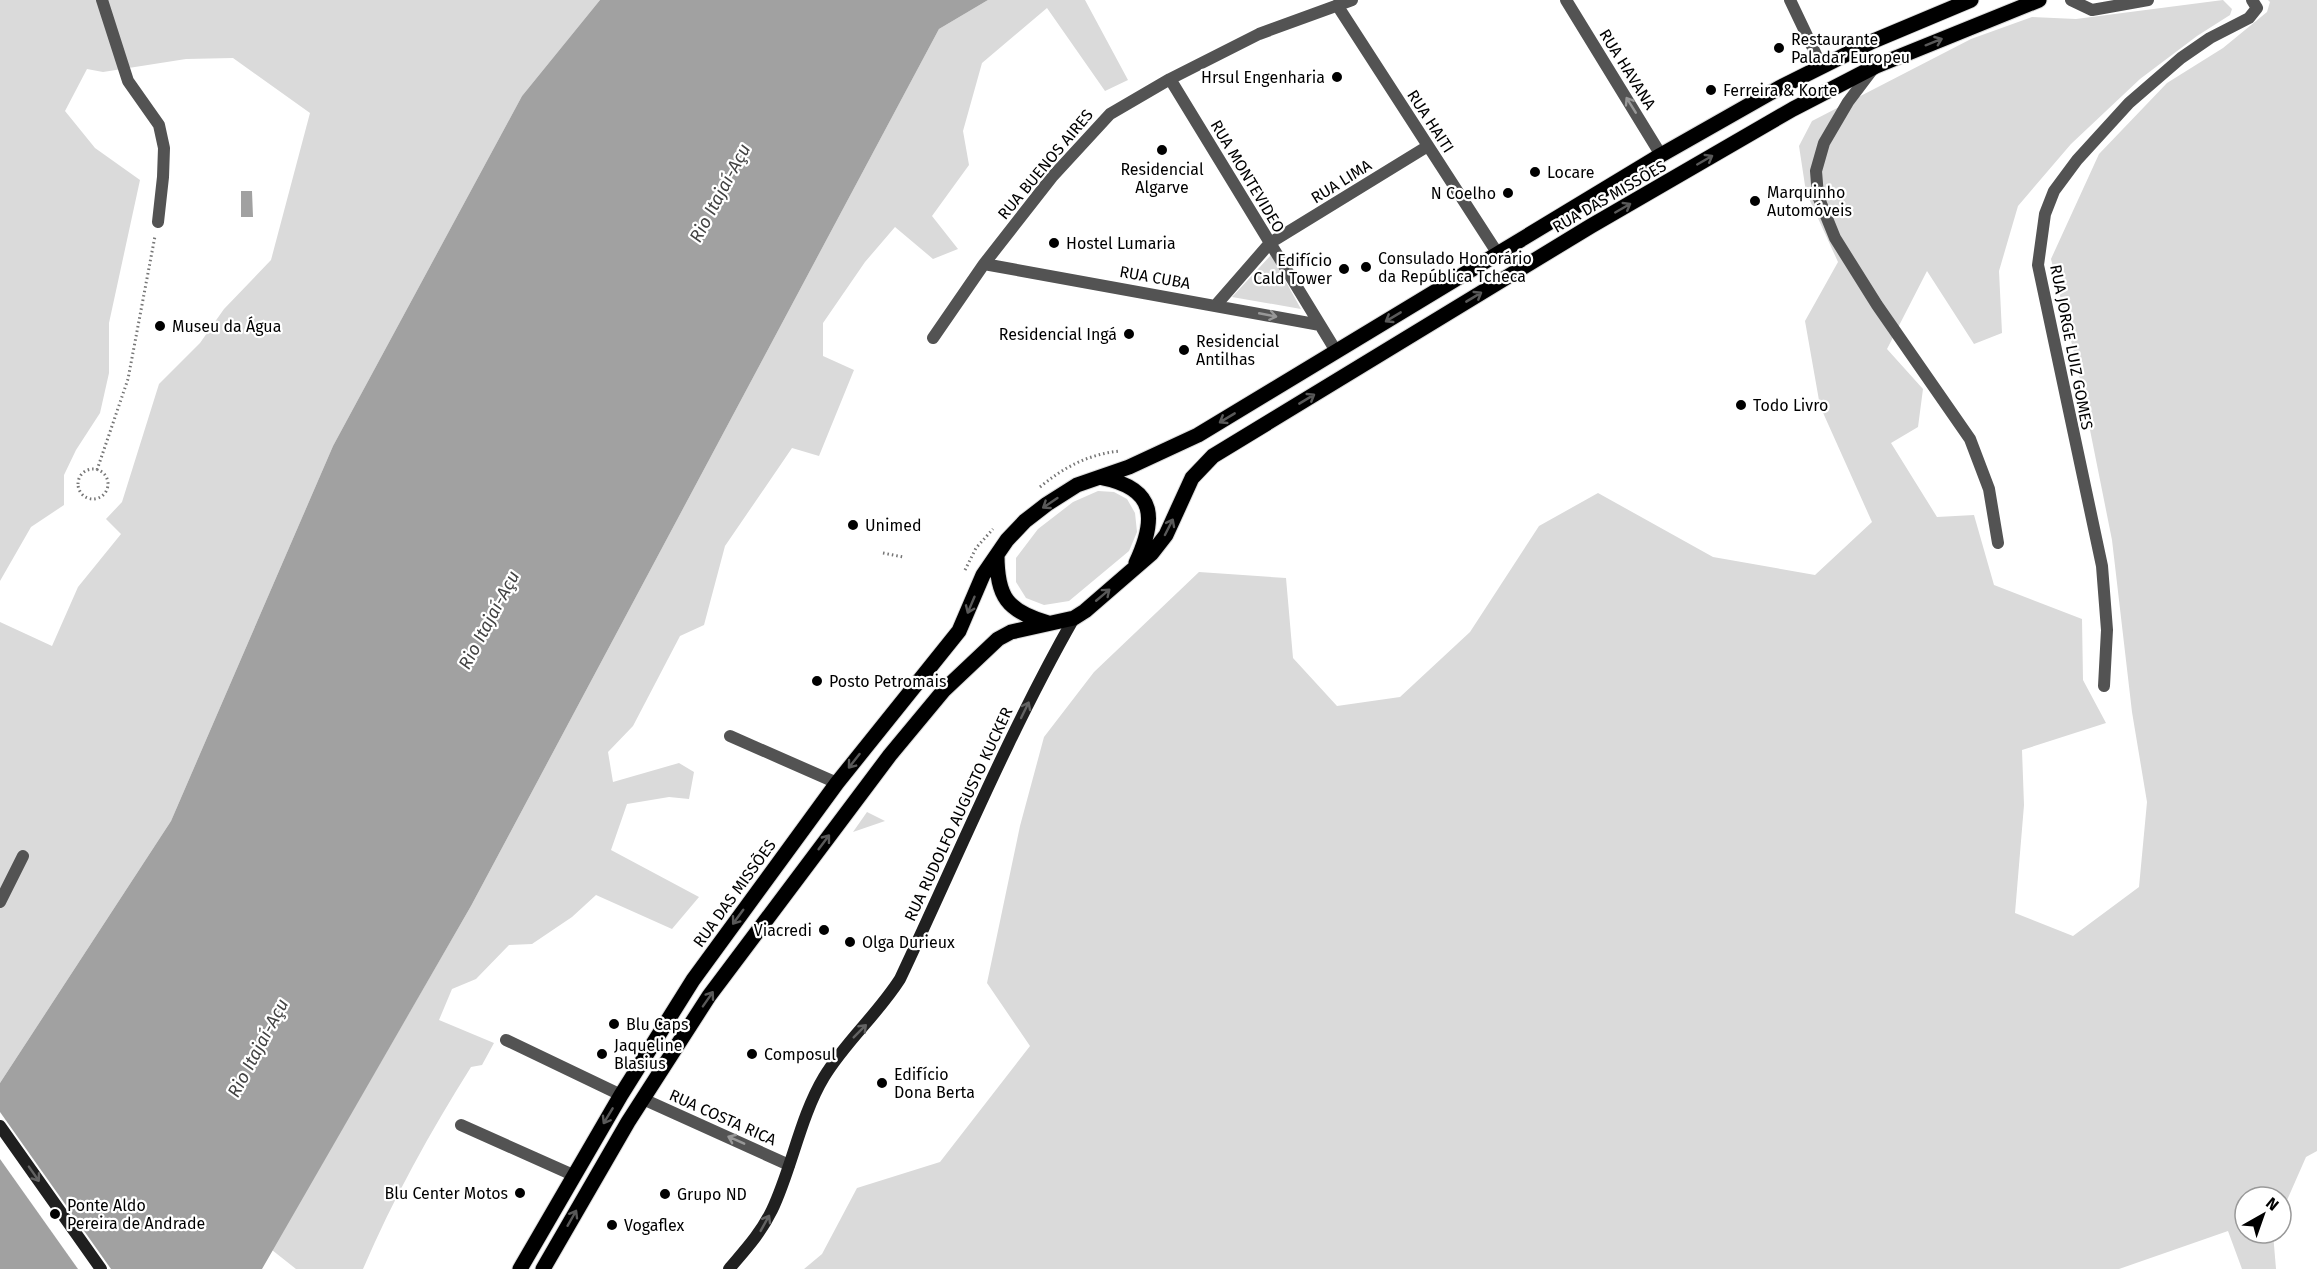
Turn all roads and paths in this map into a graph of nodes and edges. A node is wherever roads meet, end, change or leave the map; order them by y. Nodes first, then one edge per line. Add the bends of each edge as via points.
1 (102, 0) edge
2 (1352, 0) edge
3 (1566, 0) edge
4 (1790, 0) edge
5 (1971, 0) edge
6 (2039, 0) edge
7 (2072, 0) edge
8 (2148, 0) edge
9 (2252, 0) edge
10 (1337, 5) junction
11 (1821, 66) junction
12 (1876, 66) junction
13 (1170, 79) junction
14 (1428, 146) junction
15 (1661, 155) junction
16 (1654, 190) junction
17 (158, 222) joint
18 (1270, 243) junction
19 (1497, 254) junction
20 (984, 264) junction
21 (1216, 305) junction
22 (1320, 325) junction
23 (933, 338) dead end
24 (1336, 351) junction
25 (1127, 451) dead end
26 (97, 470) junction
27 (1103, 478) junction
28 (1037, 490) dead end
29 (997, 525) dead end
30 (1998, 543) dead end
31 (883, 553) dead end
32 (998, 553) junction
33 (903, 557) dead end
34 (1132, 572) junction
35 (963, 577) dead end
36 (1074, 618) junction
37 (1051, 624) junction
38 (2104, 686) dead end
39 (730, 736) dead end
40 (837, 783) junction
41 (22, 856) dead end
42 (0, 902) edge
43 (506, 1040) dead end
44 (621, 1095) junction
45 (644, 1099) junction
46 (461, 1125) dead end
47 (0, 1126) edge
48 (789, 1165) junction
49 (573, 1175) junction
50 (101, 1269) edge
51 (520, 1269) edge
52 (543, 1269) edge
53 (729, 1269) edge

1 - 17 street via 128,81 159,125 164,147
2 - 10 street, RUA BUENOS AIRES
15 -> 3 street, RUA HAVANA
4 - 11 street
5 - 11 main road, RUA DAS MISSÕES
12 -> 6 main road, RUA DAS MISSÕES
7 - 8 street via 2092,10
9 - 38 street, RUA JORGE LUIZ GOMES via 2256,8 2249,18 2181,58 2130,103 2077,160 2054,191 2045,214 2038,265 2102,566 2107,630
10 - 13 street, RUA BUENOS AIRES via 1258,34
10 - 14 street, RUA HAITI
11 - 15 main road, RUA DAS MISSÕES
16 -> 12 main road, RUA DAS MISSÕES
12 - 30 street via 1848,102 1824,143 1816,171 1818,196 1835,238 1970,439 1989,489
13 - 18 street, RUA MONTEVIDEO
13 - 20 street, RUA BUENOS AIRES via 1110,114 1052,177
14 - 18 street, RUA LIMA
14 - 19 street, RUA HAITI
15 - 16 main road via 1662,170
15 - 19 main road, RUA DAS MISSÕES
34 -> 16 main road, RUA DAS MISSÕES via 1166,534 1192,478 1213,456
17 - 26 path via 128,379
18 - 21 street, RUA LIMA
18 - 22 street, RUA MONTEVIDEO
19 -> 24 main road, RUA DAS MISSÕES
20 - 21 street, RUA CUBA
20 - 23 street, RUA BUENOS AIRES
21 -> 22 street, RUA CUBA
22 - 24 street, RUA MONTEVIDEO
24 -> 27 main road, RUA DAS MISSÕES via 1198,435
25 - 28 path via 1084,459 1064,468
26 - 26 path via 83,473 78,481 79,490 90,499 99,498 108,488 107,478
27 -> 32 main road via 1077,485 1047,504 1025,521
27 - 34 main road via 1133,488 1148,512 1150,526
29 - 35 path via 976,548
31 - 33 path
32 - 37 main road via 999,587 1004,597 1016,609
32 -> 40 main road, RUA DAS MISSÕES via 983,575 959,631
36 -> 34 main road
36 - 37 main road
48 -> 36 street, RUA RUDOLFO AUGUSTO KUCKER via 824,1078 900,979 987,787
45 -> 37 main road via 696,1016 754,935 944,690 998,639 1023,628
39 - 40 street
40 -> 44 main road, RUA DAS MISSÕES via 693,980
41 - 42 street
43 - 44 street
44 -> 49 main road, RUA DAS MISSÕES
48 -> 45 street, RUA COSTA RICA
52 -> 45 main road
46 - 49 street
47 -> 50 street
53 -> 48 street, RUA RUDOLFO AUGUSTO KUCKER via 757,1238
49 - 51 main road, RUA DAS MISSÕES

